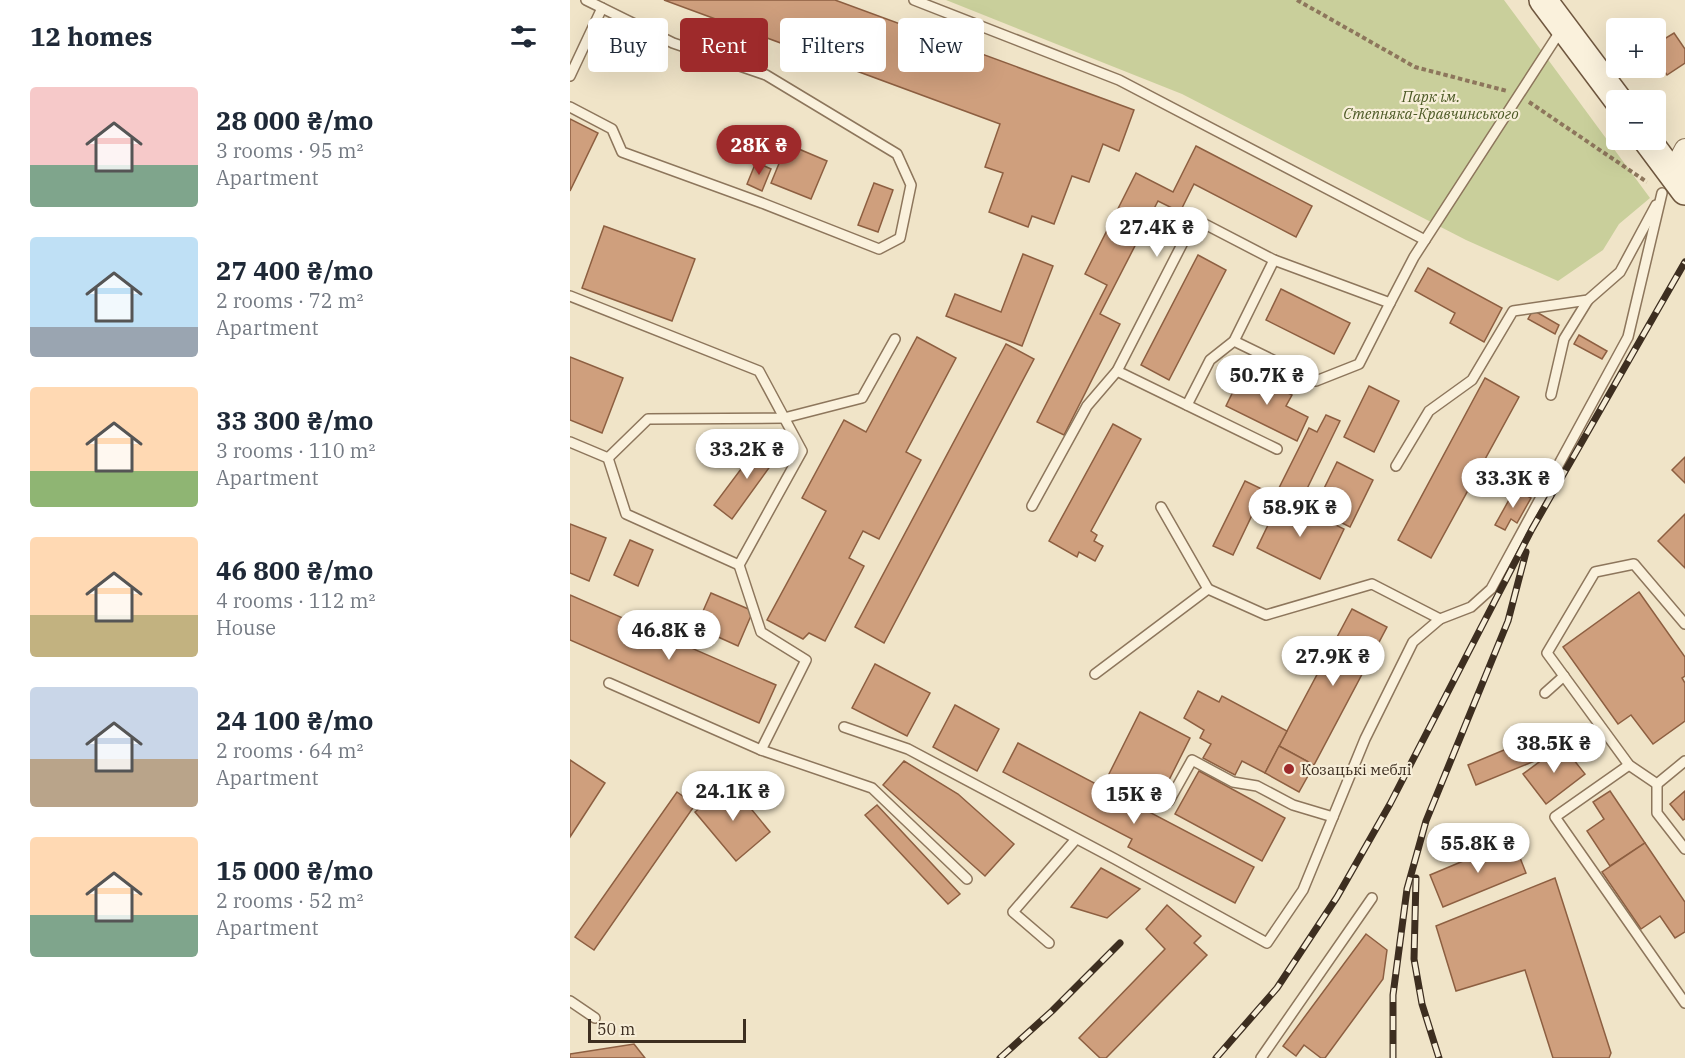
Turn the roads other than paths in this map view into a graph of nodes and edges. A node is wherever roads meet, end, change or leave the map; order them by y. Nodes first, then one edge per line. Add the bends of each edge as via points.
1 (586, 0) edge
2 (914, 0) edge
3 (1543, 0) edge
4 (602, 8) junction
5 (1563, 28) junction
6 (570, 76) edge
7 (1610, 90) edge
8 (570, 107) edge
9 (1685, 149) edge
10 (1653, 150) edge
11 (1673, 186) edge
12 (1425, 240) junction
13 (1274, 260) junction
14 (570, 296) edge
15 (1588, 300) junction
16 (1390, 303) junction
17 (895, 339) dead end
18 (1234, 341) junction
19 (1117, 371) junction
20 (1551, 394) dead end
21 (1187, 405) junction
22 (784, 418) junction
23 (570, 442) edge
24 (1277, 449) dead end
25 (608, 458) junction
26 (1396, 466) dead end
27 (1032, 506) dead end
28 (1161, 507) dead end
29 (740, 565) junction
30 (1208, 589) junction
31 (1440, 619) junction
32 (1685, 624) edge
33 (1095, 674) dead end
34 (1564, 676) junction
35 (609, 683) dead end
36 (1545, 693) dead end
37 (844, 727) dead end
38 (761, 750) junction
39 (1685, 761) edge
40 (1629, 765) junction
41 (1657, 784) junction
42 (1169, 801) dead end
43 (1333, 817) junction
44 (1076, 838) junction
45 (1685, 849) edge
46 (967, 879) dead end
47 (1372, 898) dead end
48 (1049, 943) dead end
49 (570, 1001) edge
50 (1685, 1003) edge
51 (595, 1018) dead end
52 (1261, 1058) edge

1 - 4 lane
2 - 12 lane via 1119,80
3 - 5 main road
4 - 6 lane
4 - 8 lane via 673,43 766,75 897,154 911,185 900,238 879,249 622,153 612,129
5 - 7 main road
5 - 12 lane
9 - 11 street
10 - 11 main road
11 - 15 lane via 1620,272
11 - 31 lane via 1628,338 1491,589 1471,607
12 - 16 lane
13 - 16 lane
13 - 18 lane
13 - 19 lane via 1195,219
14 - 22 lane via 759,371
15 - 20 lane via 1564,339
15 - 26 lane via 1513,310 1472,380 1430,411
16 - 18 lane via 1359,364 1316,381
17 - 22 lane via 862,398
18 - 21 lane via 1210,360
19 - 21 lane
19 - 27 lane via 1087,406
21 - 24 lane
22 - 25 lane via 648,419
22 - 29 lane via 802,451
23 - 25 lane
25 - 29 lane via 626,514
28 - 30 lane
29 - 38 lane via 761,632 806,660
30 - 31 lane via 1266,615 1372,584
30 - 33 lane
31 - 43 lane via 1413,642 1365,738
32 - 34 lane via 1634,564 1596,572 1548,653
34 - 36 lane
34 - 40 lane
35 - 38 lane
37 - 44 lane via 908,750
38 - 46 lane via 872,788
39 - 41 lane
40 - 41 lane
40 - 50 lane via 1555,818
41 - 45 lane via 1657,813
42 - 43 lane via 1192,760 1233,783 1257,786 1293,805
43 - 44 lane via 1303,890 1267,943
44 - 48 lane via 1013,912
47 - 52 lane
49 - 51 lane

